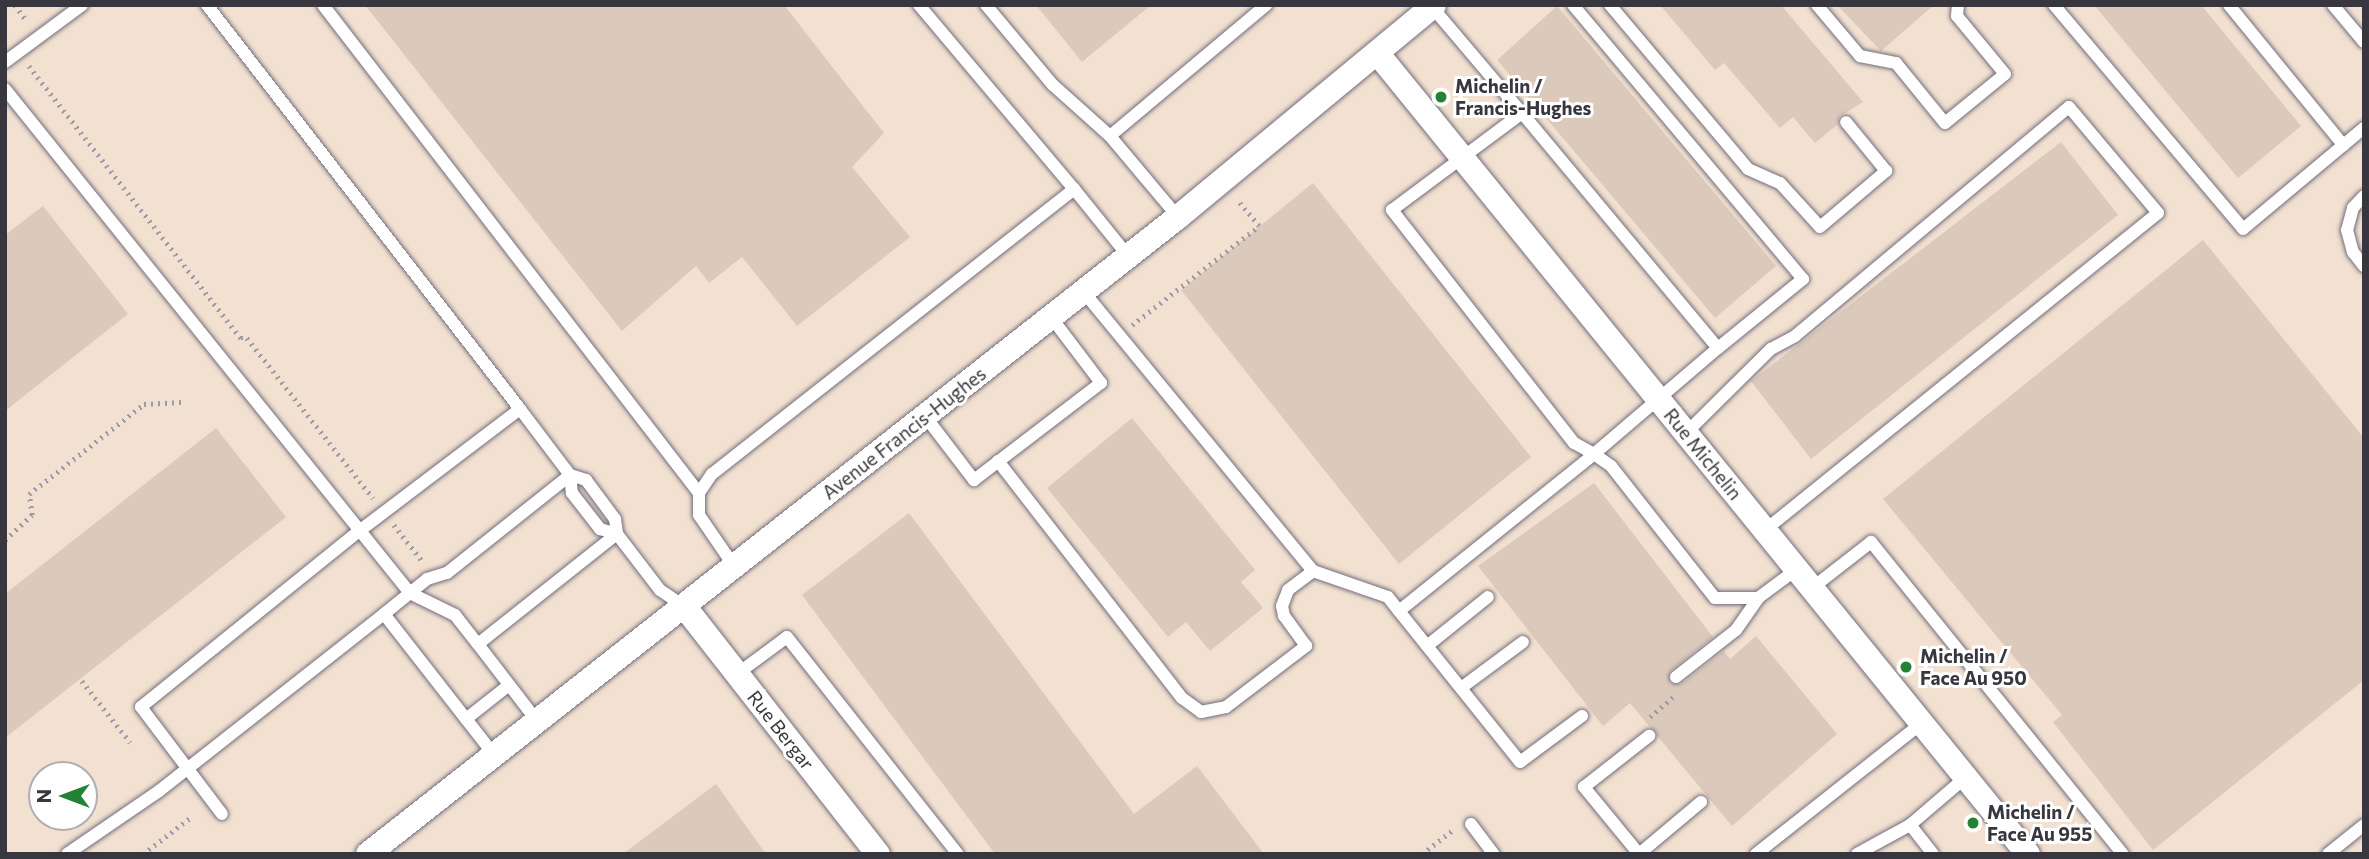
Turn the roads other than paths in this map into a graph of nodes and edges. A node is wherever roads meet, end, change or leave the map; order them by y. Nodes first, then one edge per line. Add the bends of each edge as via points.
1 (82, 5) edge
2 (206, 5) edge
3 (323, 5) edge
4 (919, 5) edge
5 (986, 5) edge
6 (1266, 5) edge
7 (1573, 5) edge
8 (1610, 5) edge
9 (1817, 5) edge
10 (1958, 5) edge
11 (2054, 5) edge
12 (2229, 5) edge
13 (2333, 5) edge
14 (1433, 6) edge
15 (2364, 42) edge
16 (1378, 54) junction
17 (5, 62) edge
18 (5, 89) edge
19 (1522, 113) junction
20 (1846, 122) dead end
21 (2364, 128) edge
22 (1111, 136) junction
23 (2343, 145) junction
24 (1460, 155) junction
25 (1074, 189) junction
26 (2364, 196) edge
27 (1178, 217) junction
28 (1128, 256) junction
29 (2364, 265) edge
30 (1083, 291) junction
31 (1051, 317) junction
32 (1718, 348) junction
33 (1660, 400) junction
34 (520, 409) junction
35 (925, 416) junction
36 (1686, 433) junction
37 (1594, 454) junction
38 (998, 461) junction
39 (570, 475) junction
40 (699, 493) junction
41 (1765, 530) junction
42 (359, 531) junction
43 (617, 534) junction
44 (734, 566) junction
45 (1313, 571) junction
46 (1804, 579) junction
47 (410, 593) junction
48 (1488, 597) dead end
49 (1758, 598) junction
50 (684, 606) junction
51 (1399, 611) junction
52 (384, 614) junction
53 (1522, 642) dead end
54 (478, 644) junction
55 (1427, 646) junction
56 (737, 674) junction
57 (1676, 677) road end
58 (509, 685) junction
59 (1461, 688) junction
60 (1582, 716) dead end
61 (466, 719) junction
62 (537, 721) junction
63 (1922, 723) junction
64 (1644, 739) road end
65 (494, 755) junction
66 (187, 769) junction
67 (1966, 777) junction
68 (1701, 802) dead end
69 (222, 814) dead end
70 (1471, 824) road end
71 (1910, 825) junction
72 (2364, 825) edge
73 (1879, 842) junction
74 (2115, 851) edge
75 (67, 854) edge
76 (368, 854) edge
77 (878, 854) edge
78 (958, 854) edge
79 (1494, 854) edge
80 (1639, 854) edge
81 (1756, 854) edge
82 (1857, 854) edge
83 (1888, 854) edge
84 (1933, 854) edge
85 (2028, 854) edge
86 (2328, 854) edge

1 - 17 lane
2 - 34 lane
3 - 40 lane
4 - 25 lane
5 - 22 lane via 1053,85
6 - 22 lane
7 - 32 lane via 1803,279
8 - 20 lane via 1748,170 1780,183 1820,227 1886,171
9 - 10 lane via 1860,56 1896,63 1945,123 2005,74 1957,16
11 - 23 lane via 2242,229
12 - 23 lane
13 - 15 lane
14 - 16 street, Avenue Francis-Hughes
14 - 19 lane
16 - 24 street, Rue Michelin
16 - 27 street, Avenue Francis-Hughes
18 - 42 lane
19 - 24 lane via 1482,146
19 - 32 lane
21 - 23 lane
22 - 27 lane
24 - 33 street, Rue Michelin
24 - 37 lane via 1392,210 1574,443
25 - 28 lane
25 - 40 lane via 712,474
26 - 29 lane via 2353,208 2347,230 2353,252
27 - 28 street, Avenue Francis-Hughes
28 - 30 street, Avenue Francis-Hughes
30 - 31 street, Avenue Francis-Hughes
30 - 45 lane
31 - 35 street, Avenue Francis-Hughes
31 - 38 lane via 1101,383
32 - 33 lane
33 - 36 street, Rue Michelin
33 - 37 lane
34 - 39 lane
34 - 42 lane
35 - 38 lane via 974,480
35 - 44 street, Avenue Francis-Hughes
36 - 41 street, Rue Michelin
36 - 41 lane via 1771,349 1795,336 2068,107 2158,213
37 - 49 lane via 1611,466 1715,598
37 - 51 lane
38 - 45 lane via 1195,710 1220,710 1306,646 1282,606 1288,590
39 - 43 lane via 586,480 615,519
39 - 47 lane via 447,573
40 - 44 lane via 701,522
41 - 46 street, Rue Michelin
42 - 47 lane
42 - 66 lane via 141,707
43 - 50 lane via 660,590
43 - 54 lane
44 - 50 street, Avenue Francis-Hughes
45 - 51 lane via 1388,597
46 - 49 lane
46 - 63 street, Rue Michelin
46 - 74 lane via 1871,542
47 - 52 lane
47 - 54 lane via 455,615
48 - 55 lane
49 - 57 lane via 1737,630
50 - 56 street, Rue Bergar
50 - 62 street, Avenue Francis-Hughes
51 - 55 lane
52 - 61 lane
52 - 66 lane
53 - 59 lane
54 - 58 lane
55 - 59 lane
56 - 77 street, Rue Bergar
56 - 78 lane via 787,637
58 - 61 lane
58 - 62 lane
59 - 60 lane via 1520,762
61 - 65 lane
62 - 65 street, Avenue Francis-Hughes
63 - 67 street, Rue Michelin
63 - 81 lane
64 - 80 lane via 1584,787
65 - 76 street, Avenue Francis-Hughes
66 - 69 lane
66 - 75 lane
67 - 71 lane
67 - 85 street, Rue Michelin
68 - 80 lane
70 - 79 lane
71 - 73 lane
71 - 84 lane
72 - 86 lane
73 - 82 lane
73 - 83 lane

